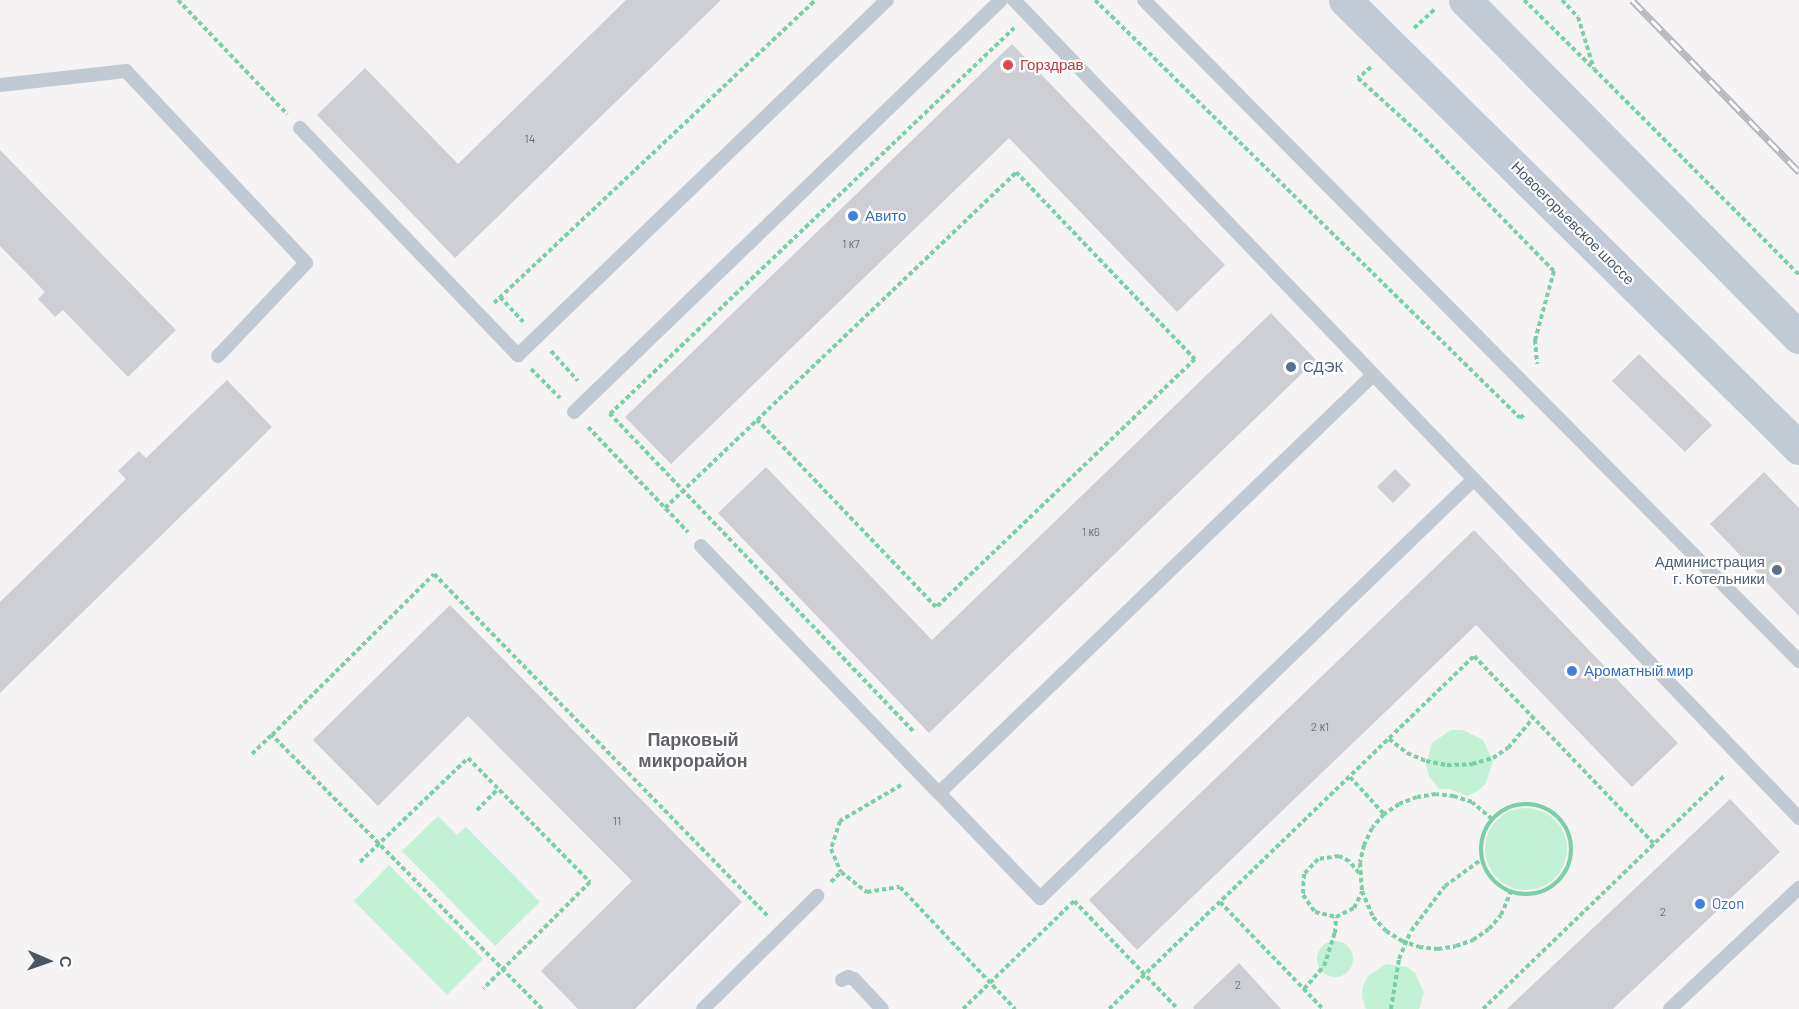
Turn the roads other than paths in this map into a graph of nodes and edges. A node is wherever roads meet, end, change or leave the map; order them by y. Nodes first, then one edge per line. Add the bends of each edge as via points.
1 (887, 0) edge
2 (1001, 0) edge
3 (1014, 0) edge
4 (1144, 0) edge
5 (1345, 0) edge
6 (1465, 0) edge
7 (0, 85) edge
8 (300, 128) road end
9 (1799, 337) edge
10 (218, 356) dead end
11 (1373, 375) junction
12 (574, 412) road end
13 (1799, 448) edge
14 (1474, 479) junction
15 (701, 546) road end
16 (1799, 661) edge
17 (939, 793) junction
18 (1799, 818) edge
19 (1799, 888) edge
20 (817, 896) dead end
21 (842, 980) dead end
22 (703, 1009) edge
23 (882, 1009) edge
24 (1670, 1009) edge

1 - 8 lane via 518,355
2 - 12 lane
3 - 11 lane
4 - 16 lane
5 - 13 main road, Новоегорьевское шоссе
6 - 9 main road
7 - 10 lane via 126,71 306,263
11 - 14 lane
11 - 17 lane
14 - 17 lane via 1040,898
14 - 18 lane
15 - 17 lane
19 - 24 lane
20 - 22 lane
21 - 23 lane via 854,980

